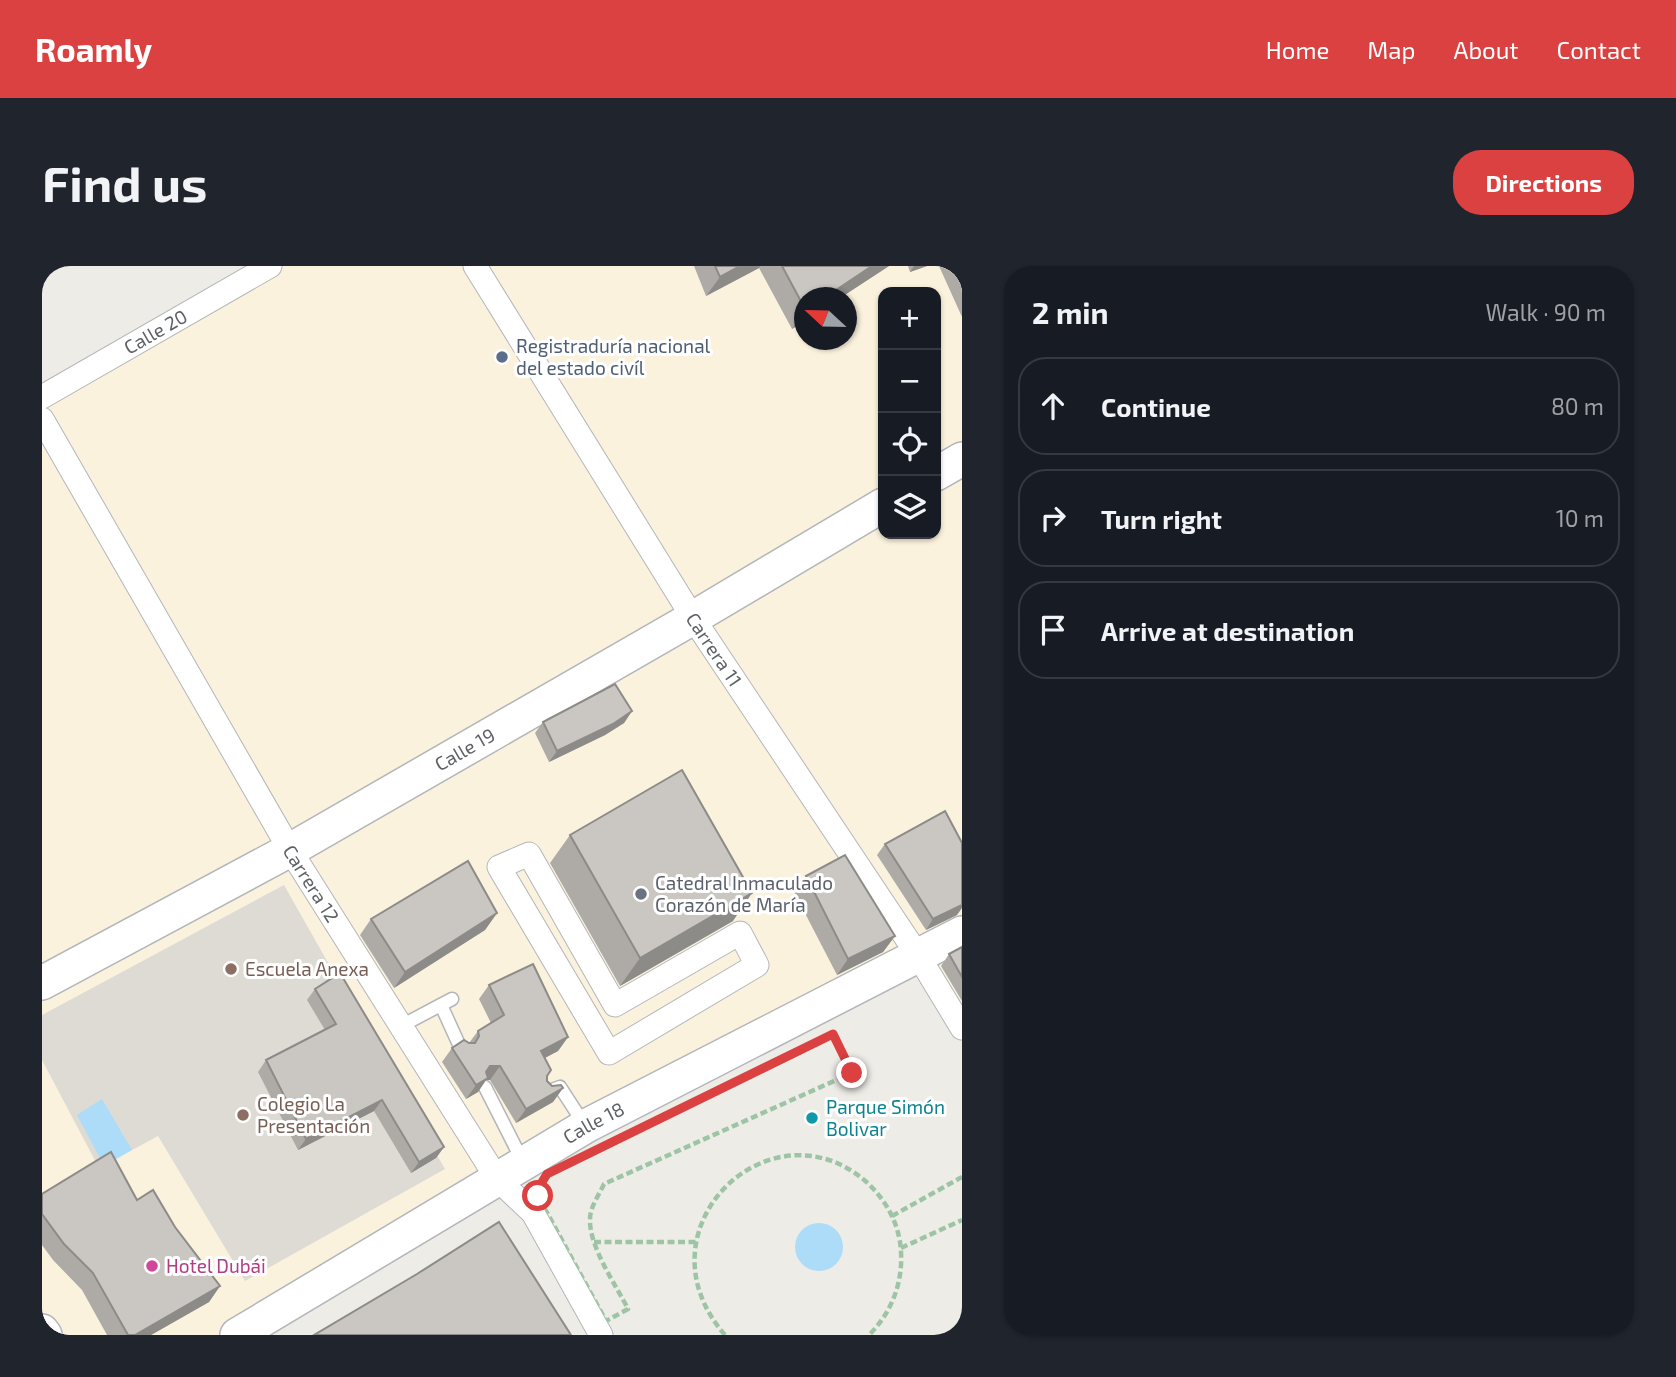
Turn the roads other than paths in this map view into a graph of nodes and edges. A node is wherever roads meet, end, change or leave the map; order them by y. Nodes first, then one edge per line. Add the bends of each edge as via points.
1 (270, 266) edge
2 (475, 266) edge
3 (42, 397) edge
4 (42, 419) edge
5 (962, 459) edge
6 (941, 471) edge
7 (878, 508) edge
8 (693, 618) junction
9 (290, 850) junction
10 (740, 933) joint
11 (962, 933) edge
12 (919, 957) junction
13 (42, 983) edge
14 (401, 1026) junction
15 (962, 1028) edge
16 (461, 1049) edge
17 (485, 1087) edge
18 (545, 1092) edge
19 (586, 1126) junction
20 (510, 1171) junction
21 (237, 1335) edge
22 (601, 1335) edge

1 - 3 street, Calle 20
2 - 8 street, Carrera 11
4 - 9 street, Carrera 12
5 - 6 street
7 - 8 street, Calle 19
8 - 9 street, Calle 19
8 - 12 street, Carrera 11
9 - 13 street, Calle 19
9 - 14 street, Carrera 12
10 - 10 street via 757,965 609,1053 499,867 529,853 615,1005
11 - 12 street, Calle 18
12 - 15 street, Carrera 11
12 - 19 street, Calle 18
14 - 16 lane via 447,1002
14 - 20 street, Carrera 12
17 - 20 lane via 506,1114
18 - 19 lane via 560,1087
19 - 20 street, Calle 18
20 - 21 street, Calle 18
20 - 22 street, Carrera 12

